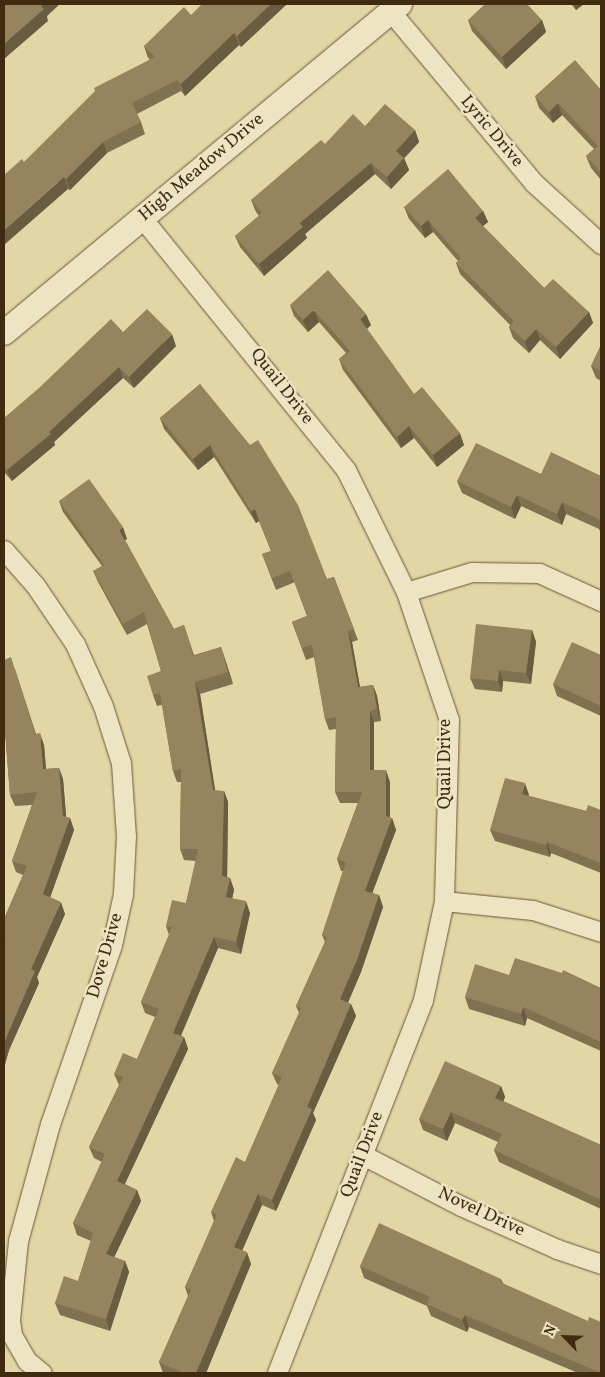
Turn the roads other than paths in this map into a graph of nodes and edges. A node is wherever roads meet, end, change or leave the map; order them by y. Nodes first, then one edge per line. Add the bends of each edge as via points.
1 (395, 8) edge
2 (142, 218) junction
3 (601, 244) edge
4 (4, 333) edge
5 (4, 550) edge
6 (406, 592) junction
7 (601, 601) edge
8 (444, 901) junction
9 (601, 932) edge
10 (364, 1155) junction
11 (601, 1264) edge
12 (42, 1373) edge
13 (277, 1373) edge

1 - 2 street, High Meadow Drive
1 - 3 street, Lyric Drive via 534,183
2 - 4 street, High Meadow Drive
2 - 6 street, Quail Drive via 346,470
5 - 12 street, Dove Drive via 35,585 75,644 103,706 121,763 126,836 123,894 112,945 50,1124 18,1241 10,1320 12,1335 26,1361
6 - 7 street via 472,572 539,573
6 - 8 street, Quail Drive via 449,720
8 - 9 street via 533,910
8 - 10 street, Quail Drive via 423,1000
10 - 11 street, Novel Drive via 461,1206 557,1249
10 - 13 street, Quail Drive

